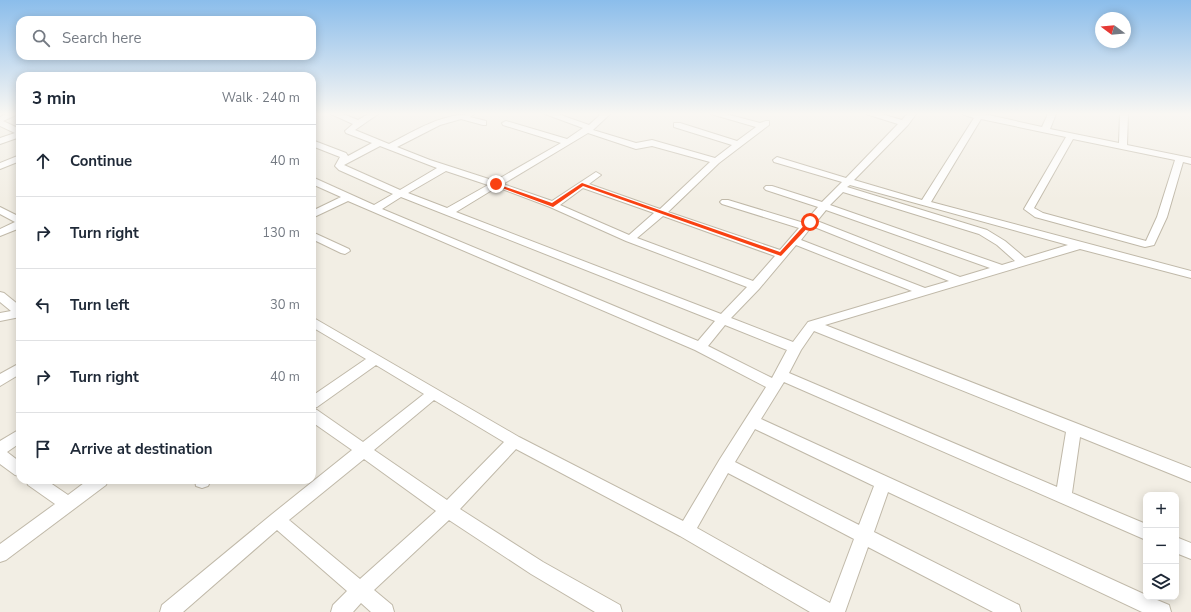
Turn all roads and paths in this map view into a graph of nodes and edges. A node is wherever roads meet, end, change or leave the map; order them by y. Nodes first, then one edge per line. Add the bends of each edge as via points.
1 (379, 143) joint
2 (397, 143) edge
3 (567, 143) edge
4 (626, 143) edge
5 (733, 143) edge
6 (885, 143) edge
7 (963, 143) edge
8 (1066, 143) edge
9 (1102, 143) edge
10 (1123, 143) edge
11 (738, 144) joint
12 (316, 145) edge
13 (390, 146) junction
14 (1123, 147) junction
15 (1180, 159) junction
16 (16, 160) edge
17 (777, 160) dead end
18 (716, 161) junction
19 (1191, 161) edge
20 (341, 163) junction
21 (0, 166) edge
22 (444, 168) junction
23 (596, 175) dead end
24 (316, 182) edge
25 (496, 184) junction
26 (582, 184) junction
27 (844, 185) junction
28 (768, 188) dead end
29 (402, 194) junction
30 (348, 197) junction
31 (725, 202) dead end
32 (925, 203) junction
33 (553, 205) junction
34 (824, 206) junction
35 (374, 209) junction
36 (0, 210) edge
37 (448, 212) junction
38 (316, 213) edge
39 (660, 213) junction
40 (16, 220) edge
41 (16, 224) edge
42 (808, 225) junction
43 (0, 233) edge
44 (316, 237) edge
45 (630, 239) junction
46 (794, 241) junction
47 (1080, 245) junction
48 (345, 251) dead end
49 (781, 254) junction
50 (1023, 262) junction
51 (1000, 268) junction
52 (1191, 275) edge
53 (960, 281) junction
54 (755, 286) junction
55 (925, 292) junction
56 (0, 296) edge
57 (16, 310) edge
58 (16, 314) edge
59 (0, 317) edge
60 (723, 319) junction
61 (316, 323) edge
62 (812, 325) junction
63 (700, 347) junction
64 (795, 348) junction
65 (375, 359) junction
66 (16, 371) edge
67 (778, 380) junction
68 (0, 381) edge
69 (434, 394) junction
70 (316, 400) edge
71 (316, 417) edge
72 (753, 422) junction
73 (1074, 429) junction
74 (16, 438) edge
75 (514, 442) junction
76 (0, 449) edge
77 (363, 450) junction
78 (0, 456) edge
79 (725, 464) junction
80 (16, 467) edge
81 (1191, 475) edge
82 (883, 483) junction
83 (40, 484) edge
84 (95, 484) edge
85 (1064, 496) junction
86 (68, 504) junction
87 (448, 510) junction
88 (277, 520) junction
89 (686, 531) junction
90 (1143, 531) edge
91 (865, 536) junction
92 (1179, 546) edge
93 (1191, 551) edge
94 (0, 554) edge
95 (360, 591) junction
96 (169, 612) edge
97 (340, 612) edge
98 (384, 612) edge
99 (613, 612) edge
100 (828, 612) edge
101 (836, 612) edge
102 (1012, 612) edge
103 (1162, 612) edge

1 - 13 street
1 - 20 street
2 - 13 street
3 - 25 street
4 - 18 street via 636,146 652,143
5 - 11 street
6 - 27 street
7 - 32 street
8 - 15 street via 1029,209 1039,215 1145,244 1150,243 1162,217
9 - 14 street
10 - 14 street
11 - 18 street
12 - 20 street via 343,155 345,158
13 - 22 street
14 - 15 street
15 - 19 street
16 - 21 street
17 - 27 street
18 - 39 street
20 - 29 street via 339,166 342,168
22 - 25 street
22 - 29 street
23 - 26 street
24 - 30 street
25 - 33 street
25 - 37 street
26 - 33 street
26 - 39 street
27 - 32 street
27 - 34 street
27 - 50 street via 983,232
28 - 34 street
29 - 35 street
29 - 37 street
30 - 35 street
30 - 38 street
31 - 42 street
32 - 47 street
33 - 45 street
34 - 42 street
34 - 51 street
35 - 63 street
36 - 40 street
37 - 60 street
39 - 45 street
39 - 49 street
41 - 43 street
42 - 46 street
42 - 53 street
44 - 48 street
45 - 54 street
46 - 49 street
46 - 55 street
47 - 50 street
47 - 52 street
49 - 54 street
50 - 51 street
51 - 53 street
53 - 55 street
54 - 60 street
55 - 62 street
56 - 57 street
58 - 59 street
60 - 63 street
60 - 64 street
61 - 65 street
62 - 64 street
62 - 73 street
63 - 67 street
64 - 67 street
65 - 69 street
65 - 70 street
66 - 68 street
67 - 72 street
67 - 85 street
69 - 75 street
69 - 77 street
71 - 77 street
72 - 79 street
72 - 82 street
73 - 81 street
73 - 85 street
74 - 76 street
75 - 87 street
75 - 89 street
77 - 87 street
77 - 88 street
78 - 80 street
79 - 89 street
79 - 91 street
82 - 91 street
82 - 103 street
83 - 86 street
84 - 86 street
85 - 90 street
86 - 94 street
87 - 95 street
87 - 99 street via 537,568
88 - 95 street
88 - 96 street
89 - 100 street
91 - 101 street
91 - 102 street
92 - 93 street
95 - 97 street
95 - 98 street

